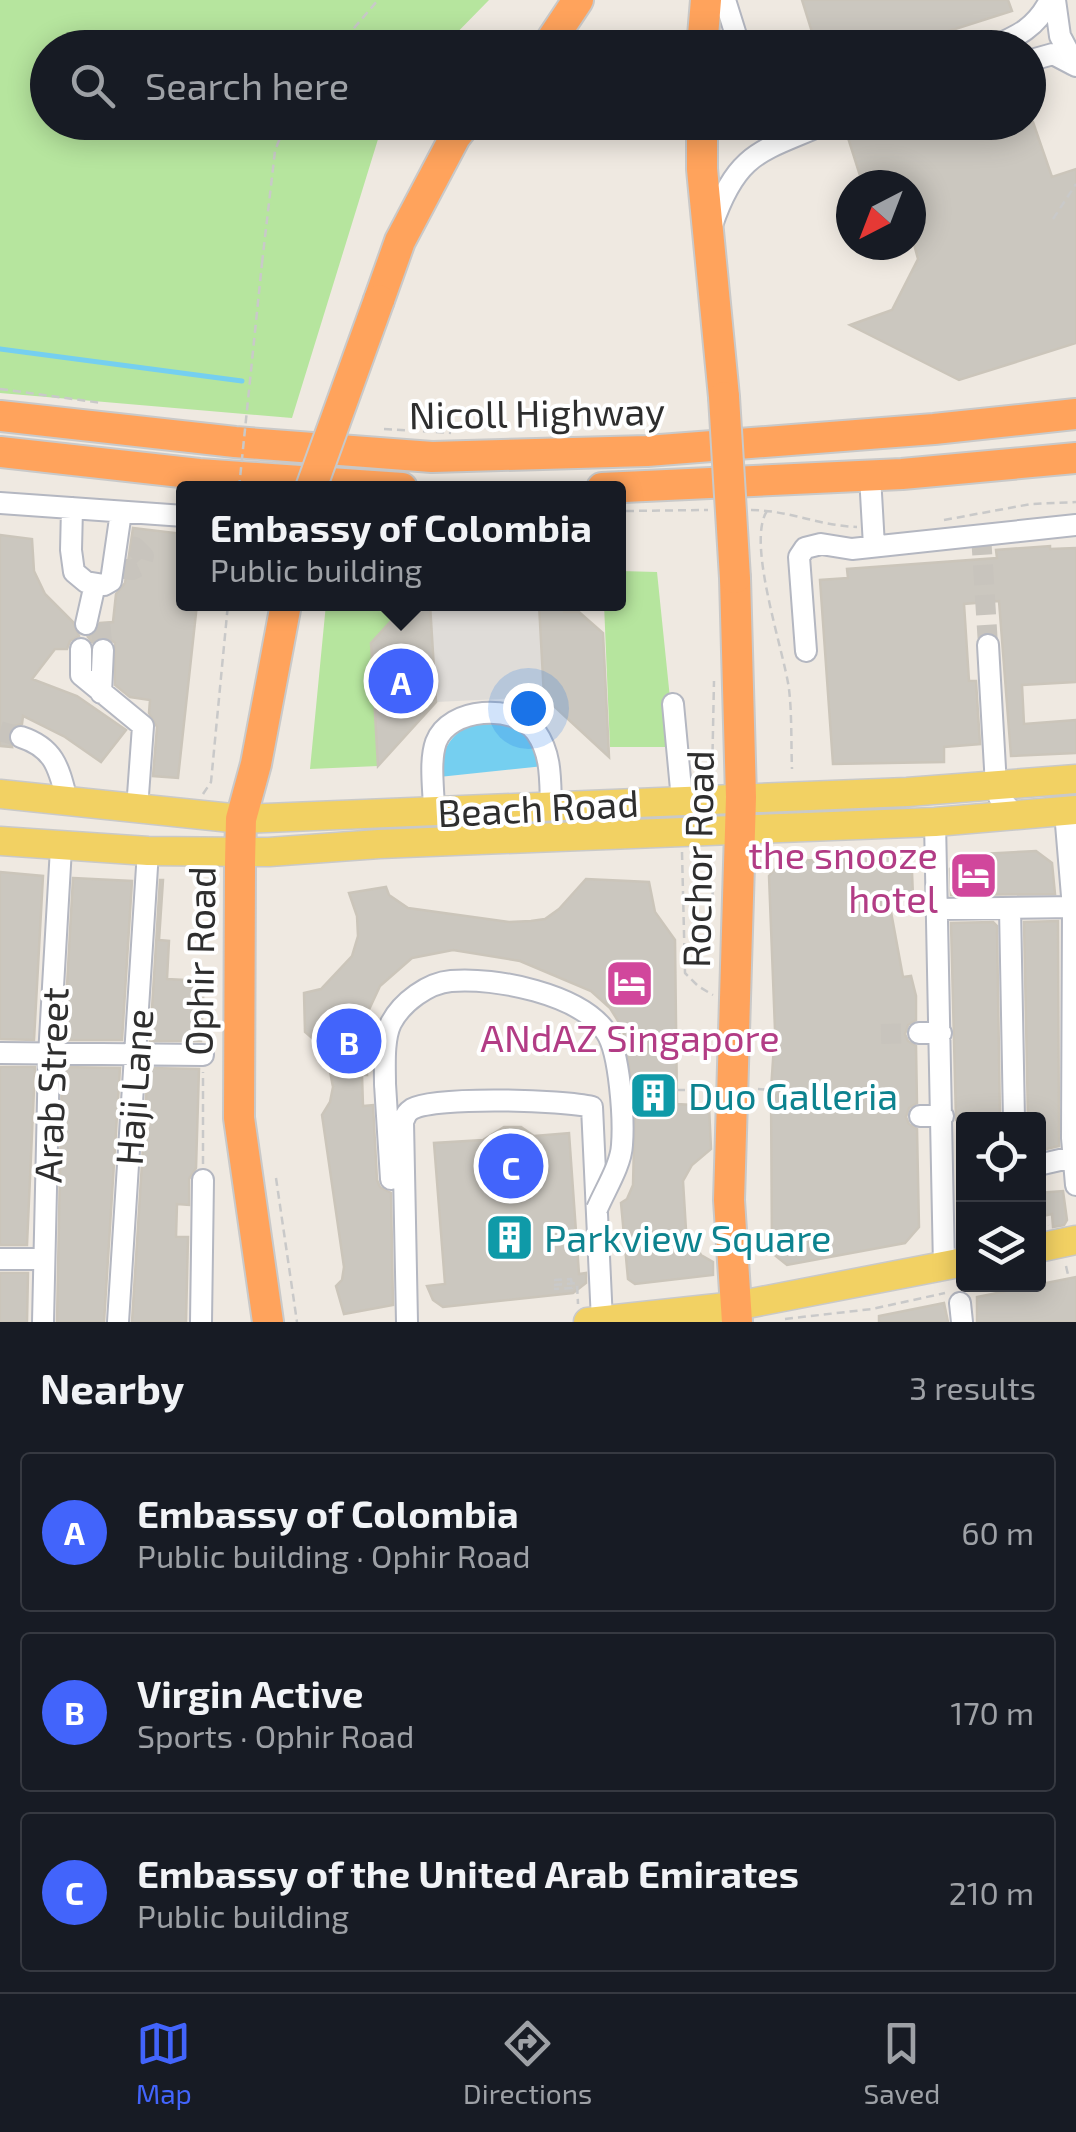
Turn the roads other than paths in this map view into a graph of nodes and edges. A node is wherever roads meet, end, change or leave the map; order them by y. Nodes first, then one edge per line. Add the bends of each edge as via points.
1 (578, 0) edge
2 (706, 0) edge
3 (726, 0) edge
4 (1052, 0) edge
5 (558, 30) edge
6 (704, 30) edge
7 (735, 30) edge
8 (1028, 30) edge
9 (1046, 56) edge
10 (1076, 66) edge
11 (454, 140) edge
12 (702, 140) edge
13 (788, 140) edge
14 (710, 232) junction
15 (1076, 414) edge
16 (0, 416) edge
17 (0, 452) edge
18 (1076, 458) edge
19 (870, 476) junction
20 (282, 481) edge
21 (314, 481) edge
22 (626, 487) edge
23 (0, 503) edge
24 (72, 508) junction
25 (120, 512) junction
26 (176, 516) edge
27 (1076, 524) edge
28 (874, 546) junction
29 (284, 611) edge
30 (988, 646) tunnel mouth
31 (81, 650) tunnel mouth
32 (103, 650) tunnel mouth
33 (806, 651) dead end
34 (101, 693) junction
35 (673, 704) dead end
36 (21, 738) tunnel mouth
37 (1076, 779) edge
38 (996, 786) junction
39 (0, 794) edge
40 (741, 797) junction
41 (68, 800) junction
42 (682, 800) junction
43 (552, 806) junction
44 (137, 809) junction
45 (500, 809) junction
46 (1070, 811) edge
47 (434, 812) junction
48 (1015, 816) junction
49 (241, 818) junction
50 (935, 822) junction
51 (739, 831) junction
52 (503, 840) junction
53 (0, 841) edge
54 (61, 848) junction
55 (148, 851) junction
56 (240, 852) junction
57 (1074, 907) edge
58 (1010, 908) junction
59 (938, 909) junction
60 (941, 1032) junction
61 (919, 1033) tunnel mouth
62 (0, 1053) edge
63 (136, 1054) junction
64 (204, 1055) road end
65 (49, 1056) junction
66 (1014, 1112) edge
67 (920, 1116) dead end
68 (943, 1116) junction
69 (1074, 1151) edge
70 (1046, 1163) edge
71 (953, 1179) edge
72 (202, 1180) road end
73 (1076, 1185) edge
74 (597, 1209) junction
75 (401, 1210) junction
76 (956, 1245) edge
77 (0, 1259) edge
78 (43, 1259) junction
79 (956, 1289) edge
80 (583, 1312) edge
81 (736, 1314) edge
82 (602, 1321) edge
83 (43, 1322) edge
84 (118, 1322) edge
85 (200, 1322) edge
86 (268, 1322) edge
87 (407, 1322) edge

1 - 5 highway
2 - 6 highway
3 - 7 street
4 - 8 street
4 - 10 street
9 - 10 street
11 - 21 highway, bridge via 400,241
12 - 14 highway, Rochor Road
13 - 14 street via 752,156 724,189
14 - 40 highway, Rochor Road, bridge via 735,578
15 - 16 highway, Nicoll Highway via 683,449 432,457
17 - 20 highway, Nicoll Highway
18 - 19 highway, Nicoll Highway
19 - 22 highway, Nicoll Highway
19 - 28 street
23 - 24 street
24 - 25 street
24 - 25 street via 74,572 93,608 116,568
25 - 26 street
27 - 28 street
28 - 33 street via 820,544 798,557
29 - 49 highway, Ophir Road
30 - 38 street
31 - 34 street via 81,675
32 - 34 street
34 - 44 street via 143,726
35 - 42 street
36 - 41 street via 55,758
37 - 38 main road, Beach Road
38 - 40 main road, Beach Road
38 - 48 street
39 - 41 main road, Beach Road
40 - 42 main road, Beach Road
40 - 51 highway, Rochor Road
41 - 44 main road, Beach Road
42 - 43 main road, Beach Road
43 - 45 main road, Beach Road
43 - 47 street via 550,764 534,729 522,718 478,714 452,723 436,742
44 - 49 main road, Beach Road
45 - 47 main road, Beach Road
45 - 52 street via 492,824
46 - 48 main road, Beach Road
46 - 57 street
47 - 49 main road, Beach Road
48 - 50 main road, Beach Road
49 - 56 highway, Ophir Road
50 - 51 main road, Beach Road
50 - 59 street
51 - 52 main road, Beach Road
51 - 81 highway, Rochor Road via 745,1090 729,1200
52 - 56 main road, Beach Road
53 - 54 main road, Beach Road
54 - 55 main road, Beach Road
54 - 65 street, Arab Street
55 - 56 main road, Beach Road
55 - 63 street, Haji Lane
56 - 86 highway, Ophir Road via 239,1118
57 - 58 street
57 - 69 street
58 - 59 street
58 - 66 street
59 - 60 street
60 - 61 street
60 - 68 street
62 - 65 street
63 - 64 street
63 - 65 street
63 - 84 street, Haji Lane
65 - 78 street, Arab Street
67 - 68 street
68 - 71 street
69 - 70 street
69 - 73 street
71 - 76 street
72 - 85 street
74 - 75 street via 592,1106 540,1102 415,1107 403,1122
74 - 75 street, bridge via 622,1148 618,1075 608,1035 587,1011 550,994 450,981 418,992 391,1024 386,1084 392,1194
74 - 82 street
75 - 87 street
77 - 78 street
78 - 83 street, Arab Street
79 - 81 main road
80 - 82 main road
81 - 82 main road

